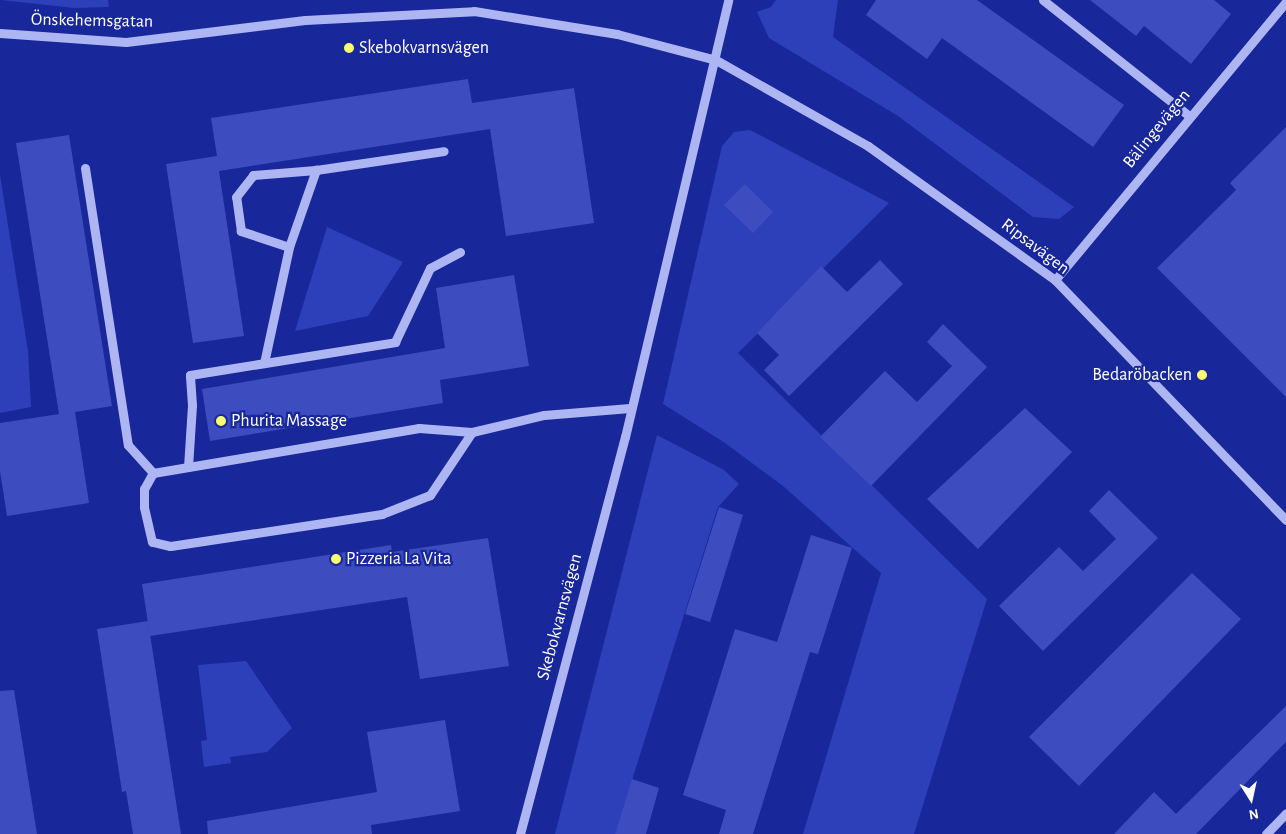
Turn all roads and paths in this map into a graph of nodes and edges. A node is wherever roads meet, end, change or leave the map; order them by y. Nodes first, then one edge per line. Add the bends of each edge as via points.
1 (728, 0) edge
2 (1043, 0) edge
3 (1286, 2) edge
4 (0, 33) edge
5 (716, 60) junction
6 (1188, 115) junction
7 (444, 151) dead end
8 (84, 168) dead end
9 (316, 170) junction
10 (289, 247) junction
11 (460, 252) dead end
12 (1055, 280) junction
13 (264, 363) junction
14 (630, 408) junction
15 (472, 432) junction
16 (188, 467) junction
17 (153, 473) junction
18 (1286, 520) edge
19 (1286, 814) edge
20 (520, 834) edge
21 (1266, 834) edge

1 - 5 street, Skebokvarnsvägen
2 - 6 street
3 - 6 street, Bälingevägen
4 - 5 street, Önskehemsgatan via 126,42 305,20 474,12 617,34
5 - 12 street, Ripsavägen via 868,146
5 - 14 street, Skebokvarnsvägen
6 - 12 street, Bälingevägen
7 - 9 street
8 - 17 street via 128,445
9 - 10 street
9 - 10 street via 253,175 236,197 241,231
10 - 13 street
11 - 13 street via 430,268 395,342
12 - 18 street, Ripsavägen
13 - 16 street via 190,375 192,405
14 - 15 street via 544,415
14 - 20 street, Skebokvarnsvägen
15 - 16 street via 419,428
15 - 17 street via 430,495 382,514 170,546 152,542 148,529 144,489
16 - 17 street
19 - 21 street

